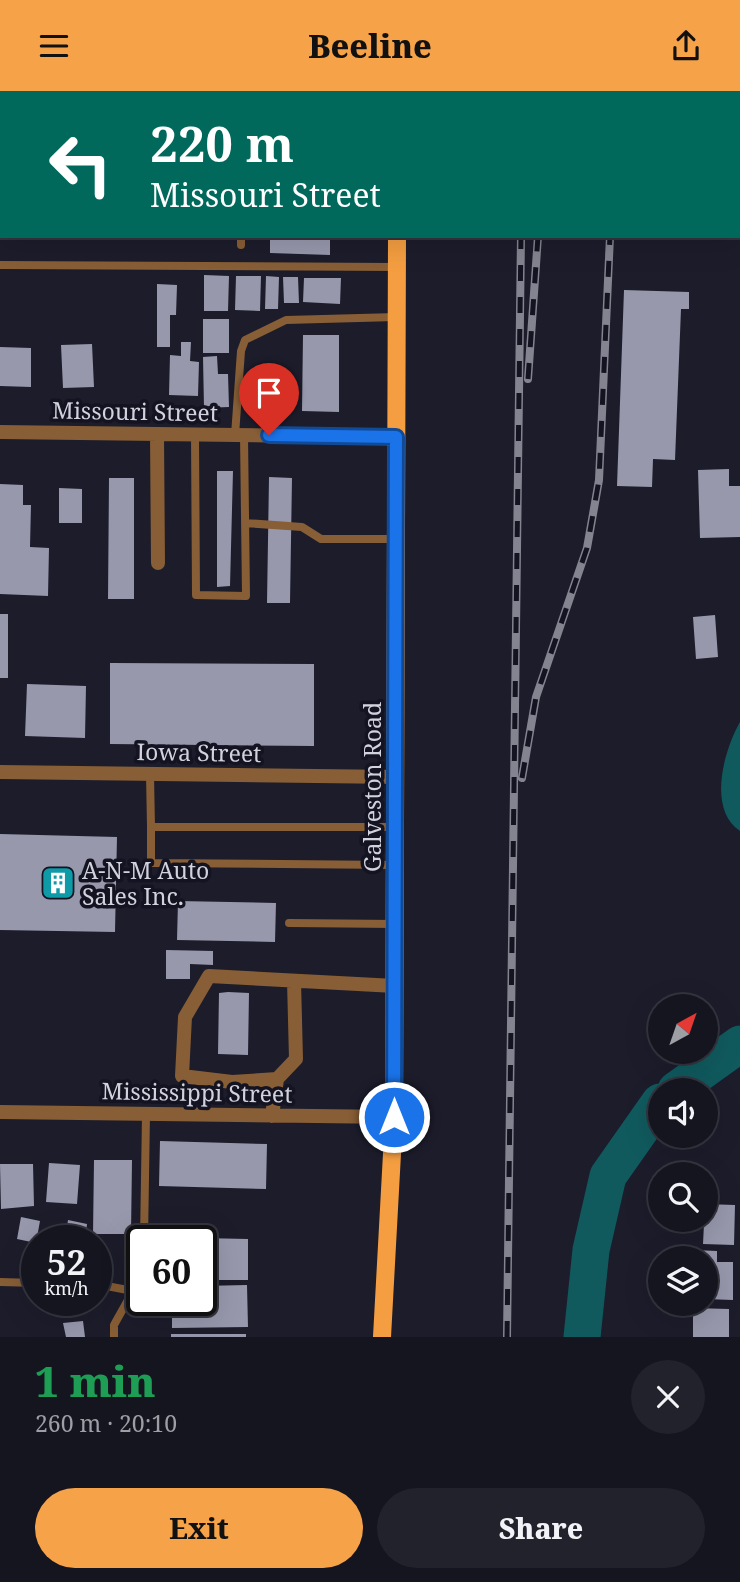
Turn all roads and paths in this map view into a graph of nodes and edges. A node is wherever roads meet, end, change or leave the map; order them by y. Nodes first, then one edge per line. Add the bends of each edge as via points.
1 (397, 238) edge
2 (0, 265) edge
3 (397, 267) junction
4 (396, 317) junction
5 (0, 432) edge
6 (157, 434) junction
7 (195, 434) junction
8 (239, 435) junction
9 (396, 437) junction
10 (245, 523) junction
11 (396, 539) junction
12 (158, 563) dead end
13 (0, 772) edge
14 (150, 774) junction
15 (397, 777) junction
16 (150, 827) junction
17 (397, 827) junction
18 (397, 865) junction
19 (289, 923) dead end
20 (396, 924) junction
21 (294, 981) junction
22 (395, 986) junction
23 (276, 1079) junction
24 (0, 1112) edge
25 (146, 1114) junction
26 (272, 1116) junction
27 (394, 1117) junction
28 (144, 1225) edge
29 (0, 1282) edge
30 (21, 1283) edge
31 (126, 1304) edge
32 (114, 1337) edge
33 (382, 1337) edge

1 - 3 main road, Galveston Road
2 - 3 lane
3 - 4 main road, Galveston Road
4 - 8 lane via 286,320 245,340
4 - 9 main road, Galveston Road
5 - 6 street, Missouri Street
6 - 7 street, Missouri Street
6 - 12 street
7 - 8 street, Missouri Street
7 - 10 lane via 196,595 246,596
8 - 9 street, Missouri Street
8 - 10 lane
9 - 11 main road, Galveston Road
10 - 11 lane via 302,527 321,539
11 - 15 main road, Galveston Road
13 - 14 street, Iowa Street
14 - 15 street, Iowa Street
14 - 16 lane
15 - 17 main road, Galveston Road
16 - 17 lane
16 - 18 lane via 150,863
17 - 18 main road, Galveston Road
18 - 20 main road, Galveston Road
19 - 20 lane
20 - 22 main road, Galveston Road
21 - 22 street
21 - 23 street via 296,1059
21 - 23 street via 209,976 185,1017 182,1076 232,1082
22 - 27 main road, Galveston Road
23 - 26 street
24 - 25 street, Mississippi Street
25 - 26 street, Mississippi Street
25 - 28 lane
26 - 27 street, Mississippi Street
27 - 33 main road, Galveston Road
29 - 30 lane
31 - 32 lane via 114,1325

